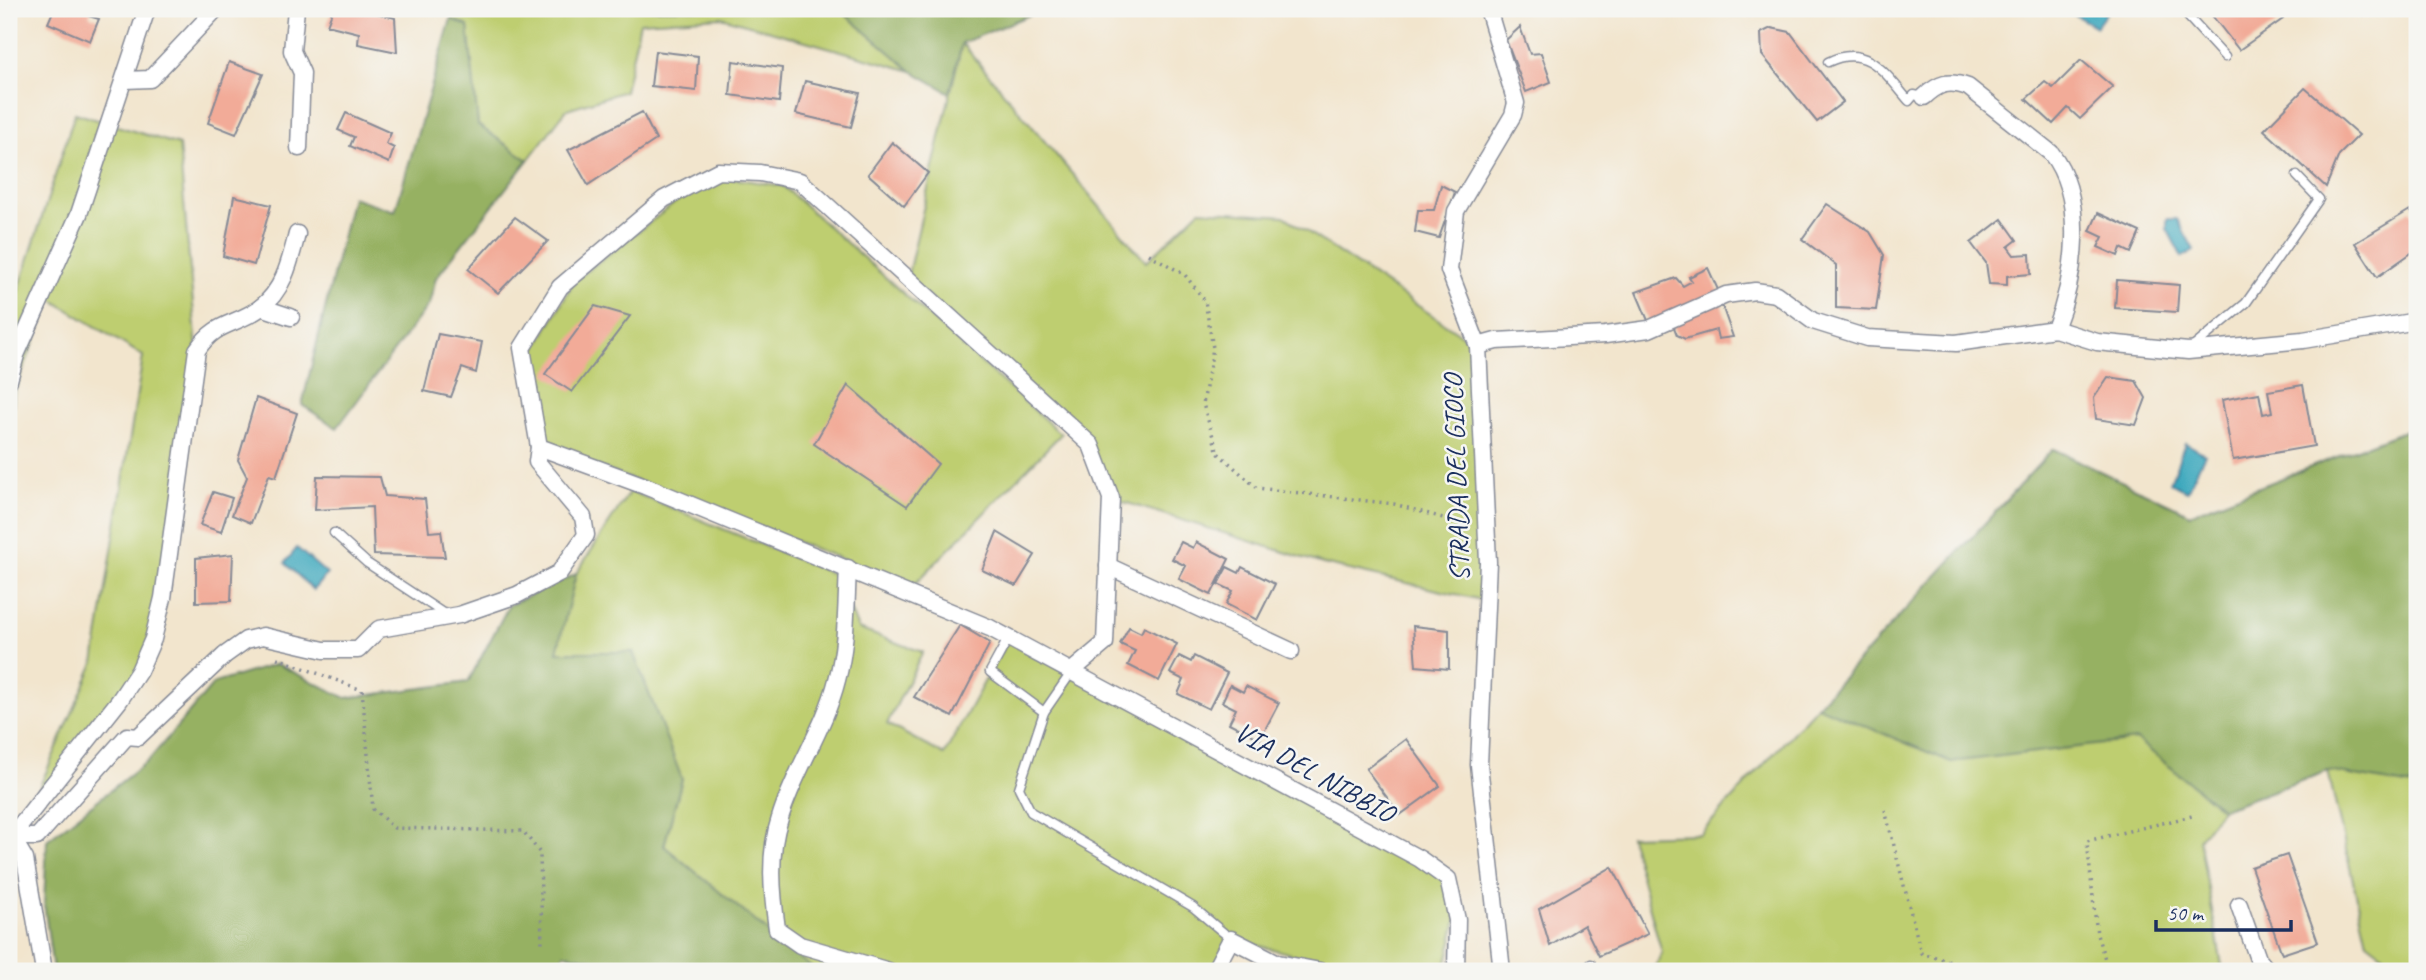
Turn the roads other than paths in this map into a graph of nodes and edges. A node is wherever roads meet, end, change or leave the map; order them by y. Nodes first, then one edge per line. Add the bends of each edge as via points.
1 (147, 9) edge
2 (216, 9) edge
3 (296, 9) edge
4 (1488, 9) edge
5 (2181, 9) edge
6 (2224, 57) dead end
7 (1828, 62) dead end
8 (125, 80) junction
9 (1924, 97) joint
10 (299, 148) dead end
11 (2297, 176) dead end
12 (297, 234) dead end
13 (261, 307) junction
14 (291, 317) dead end
15 (2417, 321) edge
16 (2055, 329) junction
17 (1478, 346) junction
18 (2188, 351) junction
19 (9, 380) edge
20 (539, 447) junction
21 (334, 533) dead end
22 (1108, 566) junction
23 (848, 568) junction
24 (449, 617) junction
25 (1009, 638) junction
26 (1291, 651) dead end
27 (1073, 670) junction
28 (1044, 712) junction
29 (10, 835) edge
30 (2239, 905) dead end
31 (1231, 939) junction
32 (44, 971) edge
33 (889, 971) edge
34 (1214, 971) edge
35 (1320, 971) edge
36 (1456, 971) edge
37 (1502, 971) edge
38 (2268, 971) edge

1 - 8 street
2 - 8 street via 150,79
3 - 10 street via 292,51 302,73
4 - 17 street, STRADA DEL GIOCO via 1516,103 1456,211 1449,270
5 - 6 lane
7 - 9 lane via 1846,53 1866,58 1909,101 1914,95
8 - 19 street via 79,214
9 - 16 street via 1938,85 1954,82 1968,87 2060,164 2068,180 2075,251
11 - 18 lane via 2319,199 2246,303
12 - 13 street via 285,278
13 - 14 street
13 - 29 street via 208,333 197,350 163,598 139,671
15 - 18 street via 2303,340
16 - 17 street via 1956,343 1867,338 1813,321 1776,294 1755,290 1726,295 1649,329
16 - 18 street via 2097,342
17 - 37 street, STRADA DEL GIOCO via 1488,562 1479,765
20 - 22 street via 522,348 560,287 664,199 718,171 800,181 1091,445 1111,498
20 - 23 street, VIA DEL NIBBIO
20 - 24 street via 537,462 583,517 586,536 559,573 517,595
21 - 24 lane via 367,563
22 - 26 street
22 - 27 street via 1105,643
23 - 25 street, VIA DEL NIBBIO
23 - 33 street via 844,648 837,682 780,818 772,853 774,902 777,929 800,946
24 - 29 street via 379,629 358,650 324,650 262,636 246,640 138,737 127,736 37,837
25 - 27 street, VIA DEL NIBBIO
25 - 28 lane via 990,672
27 - 28 lane
27 - 36 street, VIA DEL NIBBIO via 1448,879 1457,920
28 - 31 lane via 1019,788 1031,813 1193,907
29 - 32 street via 25,859
30 - 38 street
31 - 34 street
31 - 35 street via 1278,963

